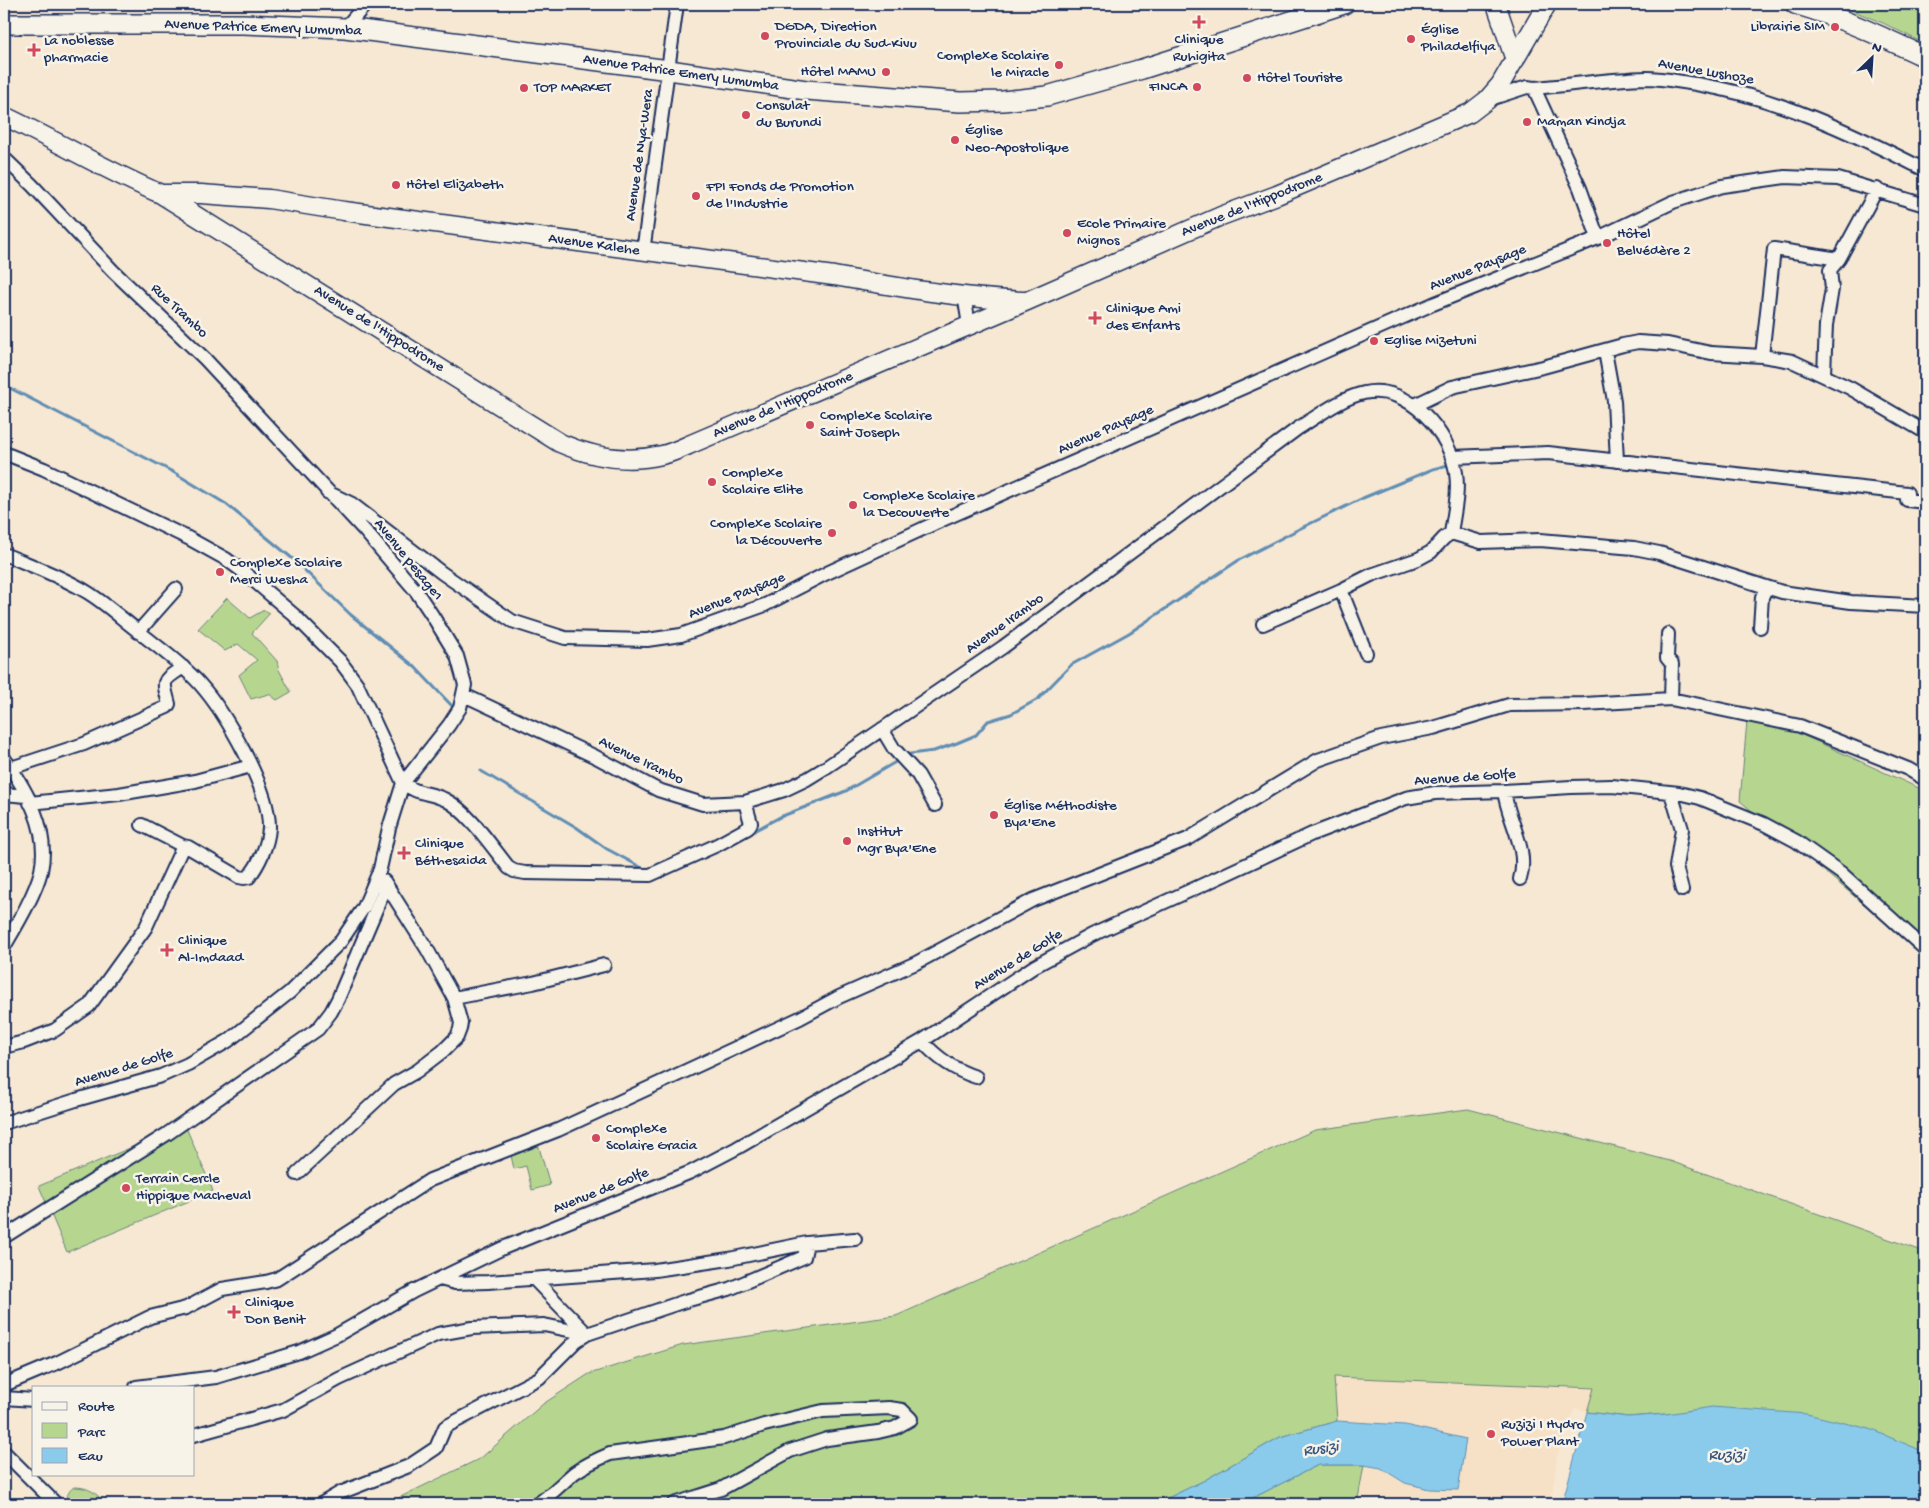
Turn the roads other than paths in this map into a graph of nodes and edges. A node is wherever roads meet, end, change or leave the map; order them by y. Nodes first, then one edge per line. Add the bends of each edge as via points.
1 (366, 4) edge
2 (677, 4) edge
3 (1344, 4) edge
4 (1496, 4) edge
5 (1547, 4) edge
6 (1795, 4) edge
7 (1836, 4) edge
8 (4, 24) edge
9 (345, 28) junction
10 (1925, 44) edge
11 (1925, 57) edge
12 (1512, 66) junction
13 (669, 70) junction
14 (1530, 88) junction
15 (1487, 100) junction
16 (4, 116) edge
17 (4, 158) edge
18 (1925, 170) edge
19 (1877, 190) junction
20 (161, 194) junction
21 (1925, 205) edge
22 (1598, 238) junction
23 (642, 252) junction
24 (1839, 259) junction
25 (964, 295) junction
26 (1028, 301) junction
27 (969, 325) junction
28 (1605, 350) junction
29 (1762, 356) junction
30 (1824, 374) junction
31 (1415, 406) junction
32 (1925, 432) edge
33 (4, 453) edge
34 (1452, 458) junction
35 (1617, 460) junction
36 (327, 492) junction
37 (1925, 502) edge
38 (1451, 533) junction
39 (4, 554) edge
40 (1766, 588) junction
41 (176, 589) dead end
42 (1341, 590) junction
43 (1925, 606) edge
44 (1263, 624) dead end
45 (1760, 627) dead end
46 (138, 632) junction
47 (1668, 634) dead end
48 (1366, 653) dead end
49 (183, 667) junction
50 (464, 695) junction
51 (1671, 699) junction
52 (882, 729) junction
53 (7, 763) edge
54 (251, 766) junction
55 (1925, 779) edge
56 (403, 783) junction
57 (1504, 792) junction
58 (1671, 793) junction
59 (4, 794) edge
60 (28, 800) junction
61 (745, 802) junction
62 (935, 805) dead end
63 (142, 825) dead end
64 (183, 846) junction
65 (380, 869) junction
66 (1520, 879) dead end
67 (385, 884) junction
68 (1682, 890) dead end
69 (4, 947) edge
70 (1925, 949) edge
71 (604, 965) dead end
72 (454, 998) junction
73 (922, 1041) junction
74 (4, 1047) edge
75 (976, 1077) dead end
76 (4, 1123) edge
77 (297, 1174) dead end
78 (4, 1237) edge
79 (855, 1239) dead end
80 (807, 1243) junction
81 (440, 1278) junction
82 (534, 1279) junction
83 (586, 1334) junction
84 (4, 1385) edge
85 (143, 1386) edge
86 (4, 1398) edge
87 (32, 1400) edge
88 (195, 1435) edge
89 (4, 1452) edge
90 (56, 1504) edge
91 (321, 1504) edge
92 (537, 1504) edge
93 (674, 1504) edge

1 - 9 street
2 - 13 street, Avenue de Nya-Wera
3 - 13 main road, Avenue Patrice Emery Lumumba via 1097,82 1047,96 1003,101 960,102 806,90
4 - 12 street
5 - 12 street, Avenue de l'Hippodrome
6 - 11 main road via 1869,31
7 - 10 main road
8 - 9 main road, Avenue Patrice Emery Lumumba via 243,24
9 - 13 main road, Avenue Patrice Emery Lumumba
12 - 14 street
12 - 15 street, Avenue de l'Hippodrome
13 - 23 street, Avenue de Nya-Wera
14 - 15 street, Avenue Lushoze
14 - 18 street, Avenue Lushoze via 1648,78 1725,89 1779,104
14 - 22 street via 1580,188
15 - 26 street, Avenue de l'Hippodrome via 1470,114 1221,216
16 - 20 street, Avenue de l'Hippodrome
17 - 36 street, Rue Trambo via 113,271 205,359
19 - 21 street, Avenue Paysage
19 - 22 street, Avenue Paysage via 1838,179 1785,177 1722,186 1673,202
19 - 24 street
20 - 23 street, Avenue Kalehe via 269,199
20 - 27 street, Avenue de l'Hippodrome via 560,443 593,455 617,459 663,455
22 - 36 street, Avenue Paysage via 1433,304 1250,383 942,520 765,605 681,636 647,640 565,638 512,620 442,573 352,504
23 - 25 street, Avenue Kalehe
24 - 29 street via 1774,249
24 - 30 street via 1830,270 1832,289 1826,325
25 - 26 street, Avenue Kalehe
25 - 27 street
26 - 27 street, Avenue de l'Hippodrome
28 - 29 street via 1638,342 1712,353
28 - 31 street via 1452,387
28 - 35 street via 1614,401
29 - 30 street via 1792,361
30 - 32 street
31 - 34 street, Avenue Irambo via 1432,422 1446,442
31 - 52 street, Avenue Irambo via 1397,395 1381,391 1364,393 1347,399 1297,429 1003,647
33 - 56 street via 188,538 226,559 245,574 321,642 357,684
34 - 35 street via 1548,453
34 - 38 street, Avenue Irambo via 1458,492
35 - 37 street via 1907,494 1907,500
36 - 50 street, Avenue pesage1 via 416,591 458,656 464,674
38 - 40 street via 1481,542 1540,540 1634,548 1660,553
38 - 42 street via 1431,552 1418,559 1371,575
39 - 46 street via 88,592
40 - 43 street via 1851,602
40 - 45 street via 1762,597
41 - 46 street
42 - 44 street
42 - 48 street
46 - 49 street
47 - 51 street via 1667,658 1672,664
49 - 53 street via 165,680 170,704 167,707 84,744
49 - 54 street via 214,702
50 - 56 street, Avenue pesage1 via 460,708
50 - 61 street, Avenue Irambo via 658,790 703,804
51 - 55 street via 1800,726 1908,769
51 - 84 street via 1509,705 1433,728 1380,738 1318,760 1188,839 1033,900 916,963 729,1051 558,1130 430,1180 277,1278 222,1289 186,1308 150,1317
52 - 61 street, Avenue Irambo via 807,779
52 - 62 street via 894,749 918,775
53 - 60 street
54 - 60 street via 195,781 119,794
54 - 64 street via 269,828 255,870 249,877 239,877
56 - 61 street via 413,791 444,799 461,810 509,868 525,873 654,873 748,828 751,823
56 - 65 street, Avenue de Golfe
57 - 58 street, Avenue de Golfe via 1612,786
57 - 66 street via 1521,847
57 - 73 street, Avenue de Golfe via 1435,793 1406,798 1312,834 1092,934
58 - 68 street via 1682,829 1676,867
58 - 70 street, Avenue de Golfe via 1724,807 1796,841 1841,873
59 - 60 street
60 - 69 street via 39,820 42,838 40,872
63 - 64 street
64 - 74 street via 146,927 89,1006 55,1030
65 - 67 street
65 - 76 street, Avenue de Golfe via 364,907 341,941 290,992 228,1041 161,1076
67 - 72 street
67 - 78 street via 338,998 318,1029 167,1134
71 - 72 street
72 - 77 street via 461,1023 457,1037 417,1071 394,1084
73 - 75 street via 939,1058
73 - 81 street, Avenue de Golfe via 691,1172 503,1248
79 - 80 street
80 - 82 street via 655,1270
80 - 83 street via 804,1257 756,1278
81 - 82 street via 456,1283
81 - 85 street, Avenue de Golfe via 299,1352 216,1376
82 - 83 street
83 - 88 street via 544,1325 472,1328 438,1334 339,1379 283,1410
83 - 91 street via 538,1378 445,1427 436,1448 410,1466 340,1493
86 - 87 street
89 - 90 street
92 - 93 street via 576,1472 610,1454 724,1438 823,1411 889,1408 902,1410 911,1418 895,1428 827,1439 790,1451 721,1488

